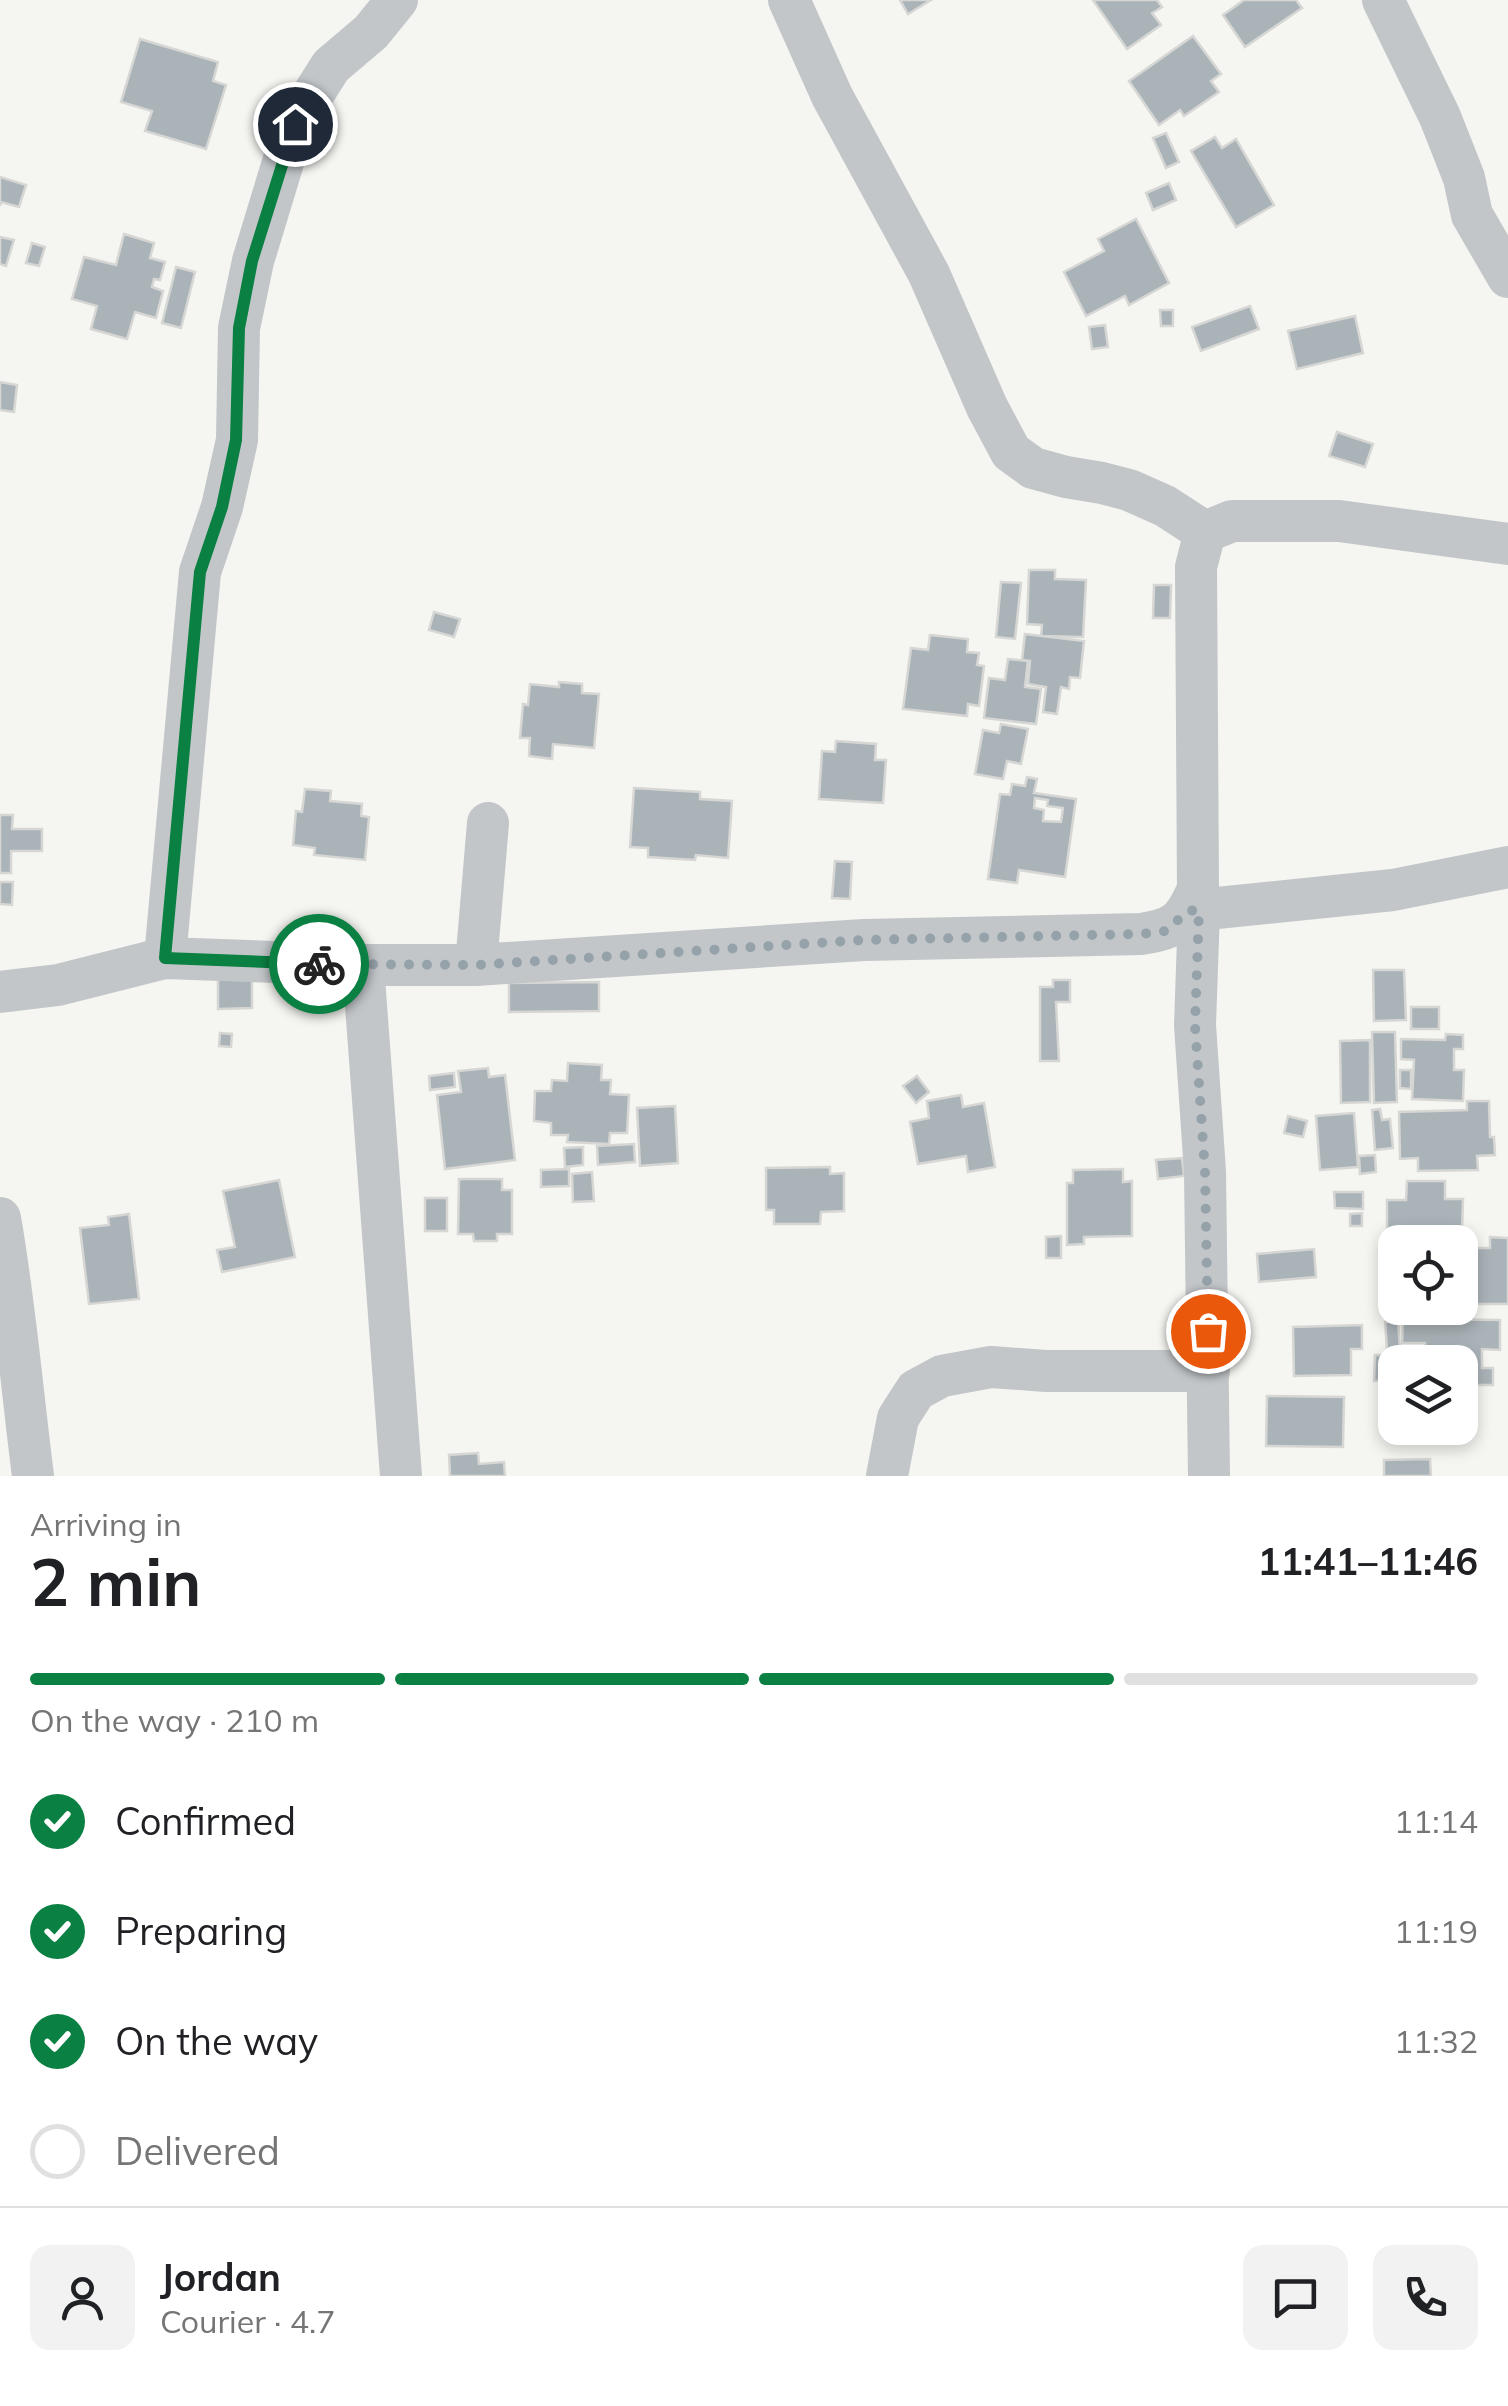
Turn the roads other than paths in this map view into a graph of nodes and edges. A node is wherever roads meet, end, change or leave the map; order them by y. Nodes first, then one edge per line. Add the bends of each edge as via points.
1 (397, 0) edge
2 (789, 0) edge
3 (1383, 0) edge
4 (1508, 277) edge
5 (1205, 532) junction
6 (1508, 544) edge
7 (488, 823) dead end
8 (1508, 867) edge
9 (1194, 910) junction
10 (165, 958) junction
11 (363, 965) junction
12 (476, 965) junction
13 (0, 992) edge
14 (0, 1218) edge
15 (1209, 1371) junction
16 (21, 1457) edge
17 (401, 1476) edge
18 (887, 1476) edge
19 (1209, 1476) edge

1 - 10 street via 331,66 295,124 252,261 239,328 236,440 200,572
2 - 5 street via 1011,452 1034,468 1129,490
3 - 4 street via 1440,117 1472,214
5 - 6 street via 1232,520 1339,521
5 - 9 street via 1196,567
7 - 12 street
8 - 9 street via 1394,890
9 - 12 street via 1166,931 1141,934 864,940
9 - 15 street
10 - 11 street
10 - 13 street
11 - 12 street
11 - 17 street
14 - 16 street via 14,1303
15 - 18 street via 991,1368 942,1376 916,1390 898,1418
15 - 19 street

